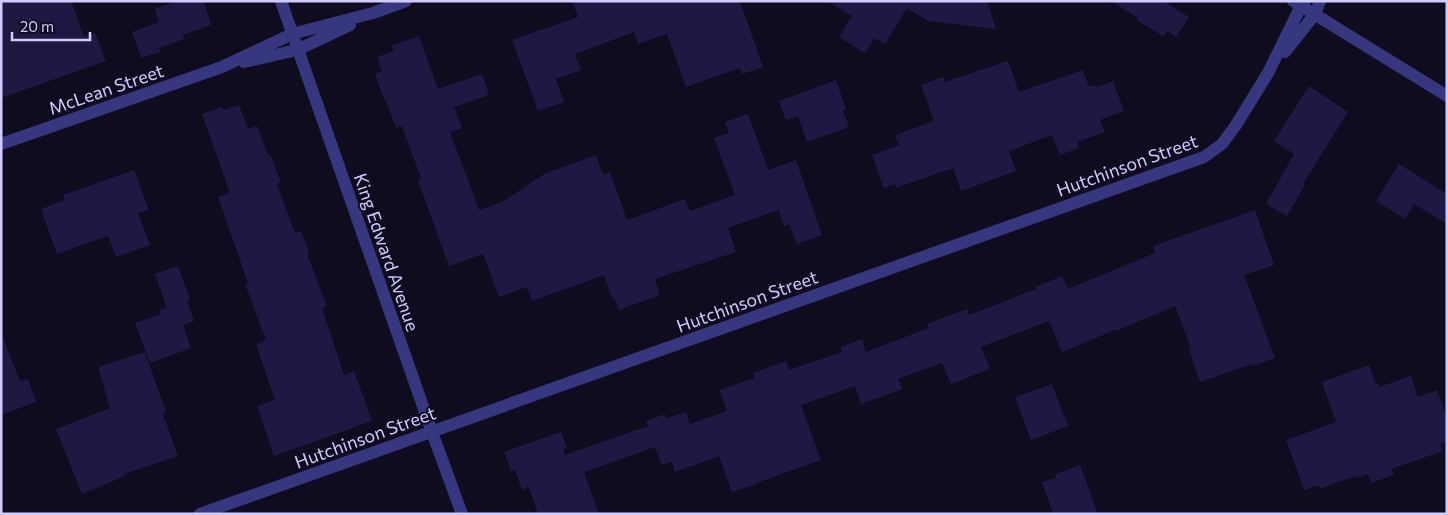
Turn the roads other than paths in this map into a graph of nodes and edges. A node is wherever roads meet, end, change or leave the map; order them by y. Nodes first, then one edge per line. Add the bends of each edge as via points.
1 (281, 1) edge
2 (406, 1) edge
3 (1320, 1) edge
4 (1300, 3) edge
5 (373, 13) junction
6 (1315, 14) junction
7 (292, 34) junction
8 (297, 50) junction
9 (222, 67) junction
10 (1268, 73) junction
11 (1447, 96) edge
12 (1, 144) edge
13 (432, 432) junction
14 (200, 514) edge
15 (462, 514) edge

1 - 7 street, King Edward Avenue
2 - 5 street, McLean Street
3 - 6 street, Hutchinson Street
4 - 6 street
4 - 10 street, Hutchinson Street
5 - 7 street, McLean Street
5 - 8 street, McLean Street
6 - 10 street, Hutchinson Street
6 - 11 street
7 - 8 street, King Edward Avenue
7 - 9 street, McLean Street
8 - 9 street, McLean Street
8 - 13 street, King Edward Avenue
9 - 12 street, McLean Street
10 - 13 street, Hutchinson Street via 1222,144 1204,157
13 - 14 street, Hutchinson Street
13 - 15 street, King Edward Avenue

